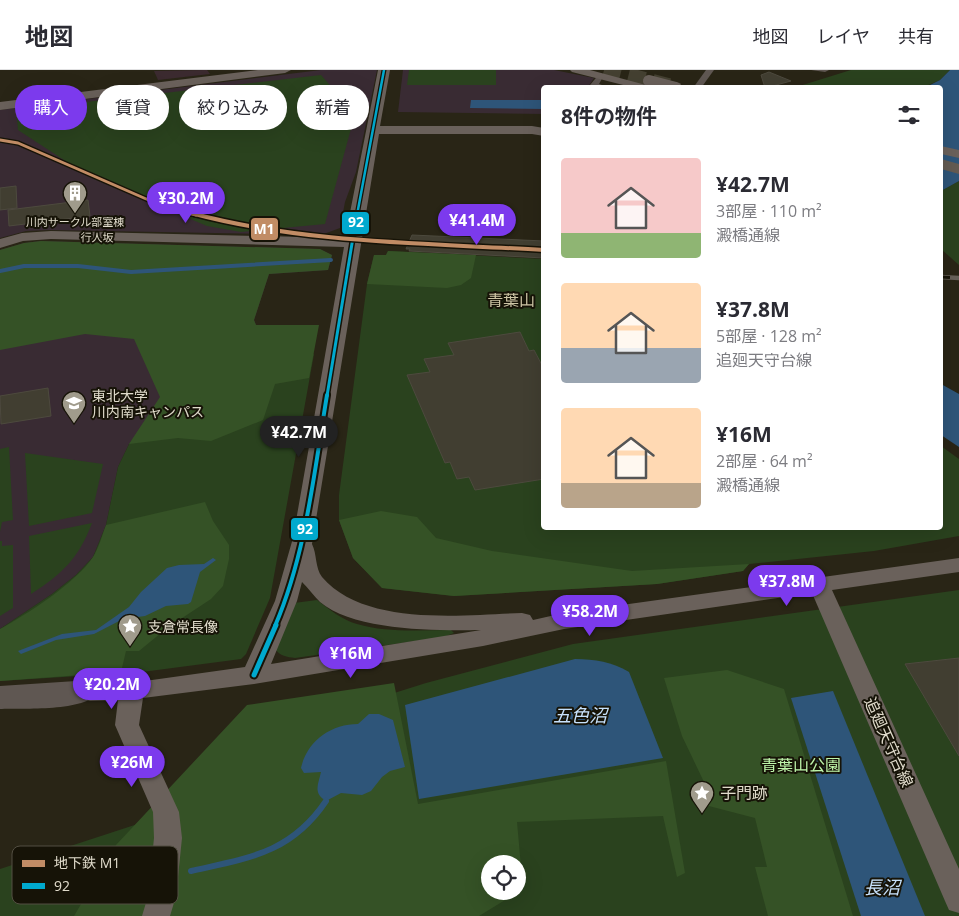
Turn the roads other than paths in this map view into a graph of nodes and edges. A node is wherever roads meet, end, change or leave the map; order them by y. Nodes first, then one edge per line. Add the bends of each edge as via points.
1 (285, 70) edge
2 (384, 70) edge
3 (576, 70) edge
4 (710, 70) edge
5 (815, 70) edge
6 (825, 70) edge
7 (597, 73) edge
8 (648, 85) edge
9 (699, 85) edge
10 (0, 106) edge
11 (373, 130) junction
12 (541, 132) edge
13 (943, 153) edge
14 (959, 157) edge
15 (943, 165) edge
16 (959, 169) edge
17 (352, 242) junction
18 (0, 244) edge
19 (303, 538) junction
20 (959, 565) edge
21 (817, 584) junction
22 (564, 621) junction
23 (254, 675) junction
24 (132, 689) junction
25 (0, 692) edge
26 (90, 692) junction
27 (0, 703) edge
28 (167, 846) edge
29 (959, 901) edge
30 (160, 904) edge
31 (156, 916) edge

1 - 10 street
2 - 11 street
3 - 7 street
4 - 9 street
5 - 6 street
7 - 8 street
11 - 12 street
11 - 17 street
13 - 14 highway
15 - 16 highway
17 - 18 street, 行人坂 via 51,235 22,237
17 - 19 street
19 - 22 street via 303,557 311,578 330,598 351,610 394,621 413,622
19 - 23 street via 286,601
20 - 21 street
21 - 22 street
21 - 29 street, 追廻天守台線 via 828,602
22 - 23 street via 483,638
23 - 24 street
24 - 26 street
24 - 28 street via 127,725 166,812
25 - 26 street via 76,687
26 - 27 street via 76,698
30 - 31 street

